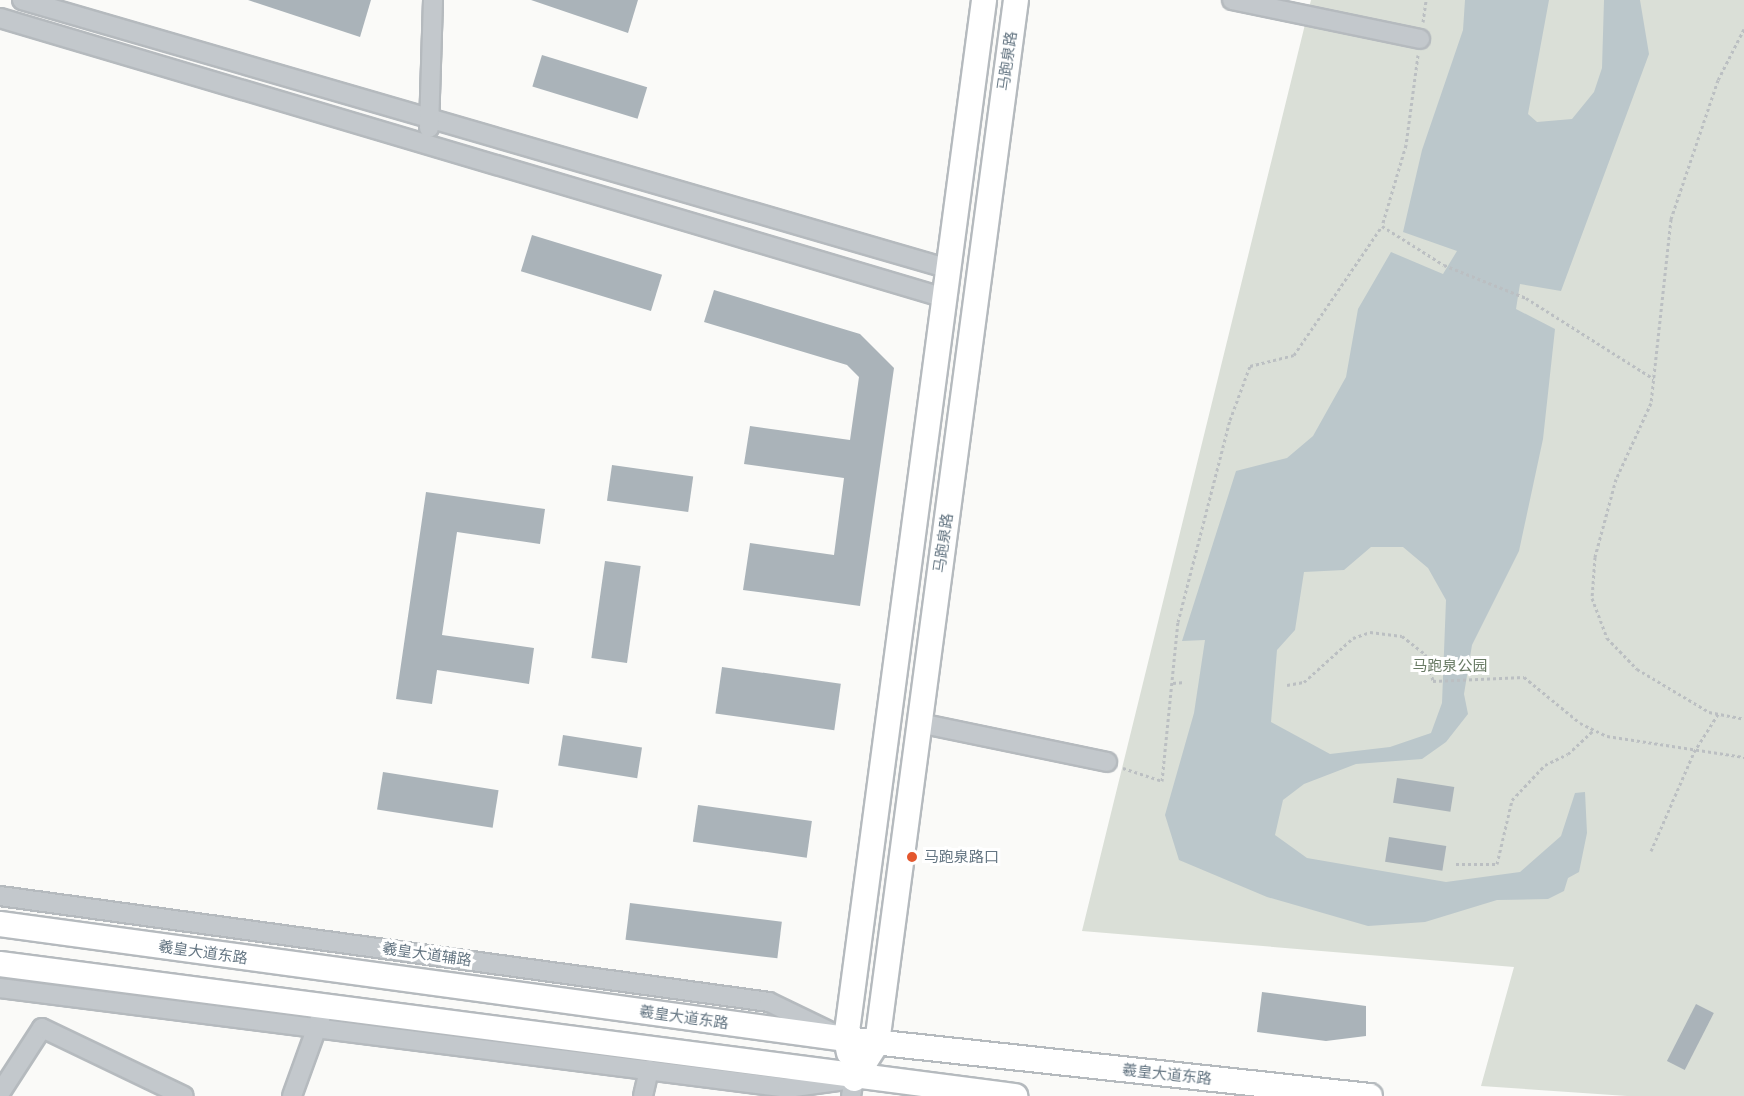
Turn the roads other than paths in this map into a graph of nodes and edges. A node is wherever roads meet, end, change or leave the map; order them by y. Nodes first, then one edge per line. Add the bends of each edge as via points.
1 (22, 0) edge
2 (433, 0) edge
3 (984, 0) edge
4 (1016, 0) edge
5 (1232, 0) edge
6 (0, 18) edge
7 (1420, 39) road end
8 (429, 118) junction
9 (428, 145) junction
10 (948, 269) junction
11 (945, 298) junction
12 (919, 723) junction
13 (1107, 762) road end
14 (0, 896) edge
15 (0, 924) edge
16 (0, 964) edge
17 (0, 988) edge
18 (320, 1017) junction
19 (846, 1040) junction
20 (877, 1043) junction
21 (649, 1070) junction
22 (852, 1087) edge
23 (0, 1094) edge
24 (184, 1096) edge
25 (292, 1096) edge
26 (643, 1096) edge
27 (1015, 1096) edge
28 (1370, 1096) edge

1 - 8 street
2 - 8 street
3 - 10 main road, 马跑泉路
4 - 12 main road, 马跑泉路
5 - 7 street
6 - 9 street
8 - 9 street
8 - 10 street
9 - 11 street
10 - 11 main road, 马跑泉路
11 - 19 main road, 马跑泉路
12 - 13 street
12 - 20 main road, 马跑泉路
14 - 19 street, 羲皇大道辅路 via 769,1002
15 - 19 main road, 羲皇大道东路
16 - 18 main road
17 - 18 street
18 - 21 street
18 - 22 main road
18 - 25 street
19 - 20 main road, 羲皇大道东路
19 - 22 main road, 马跑泉路
20 - 22 main road, 马跑泉路
20 - 28 main road, 羲皇大道东路
21 - 22 street via 786,1088
21 - 26 street
22 - 27 main road
23 - 24 street via 42,1028

